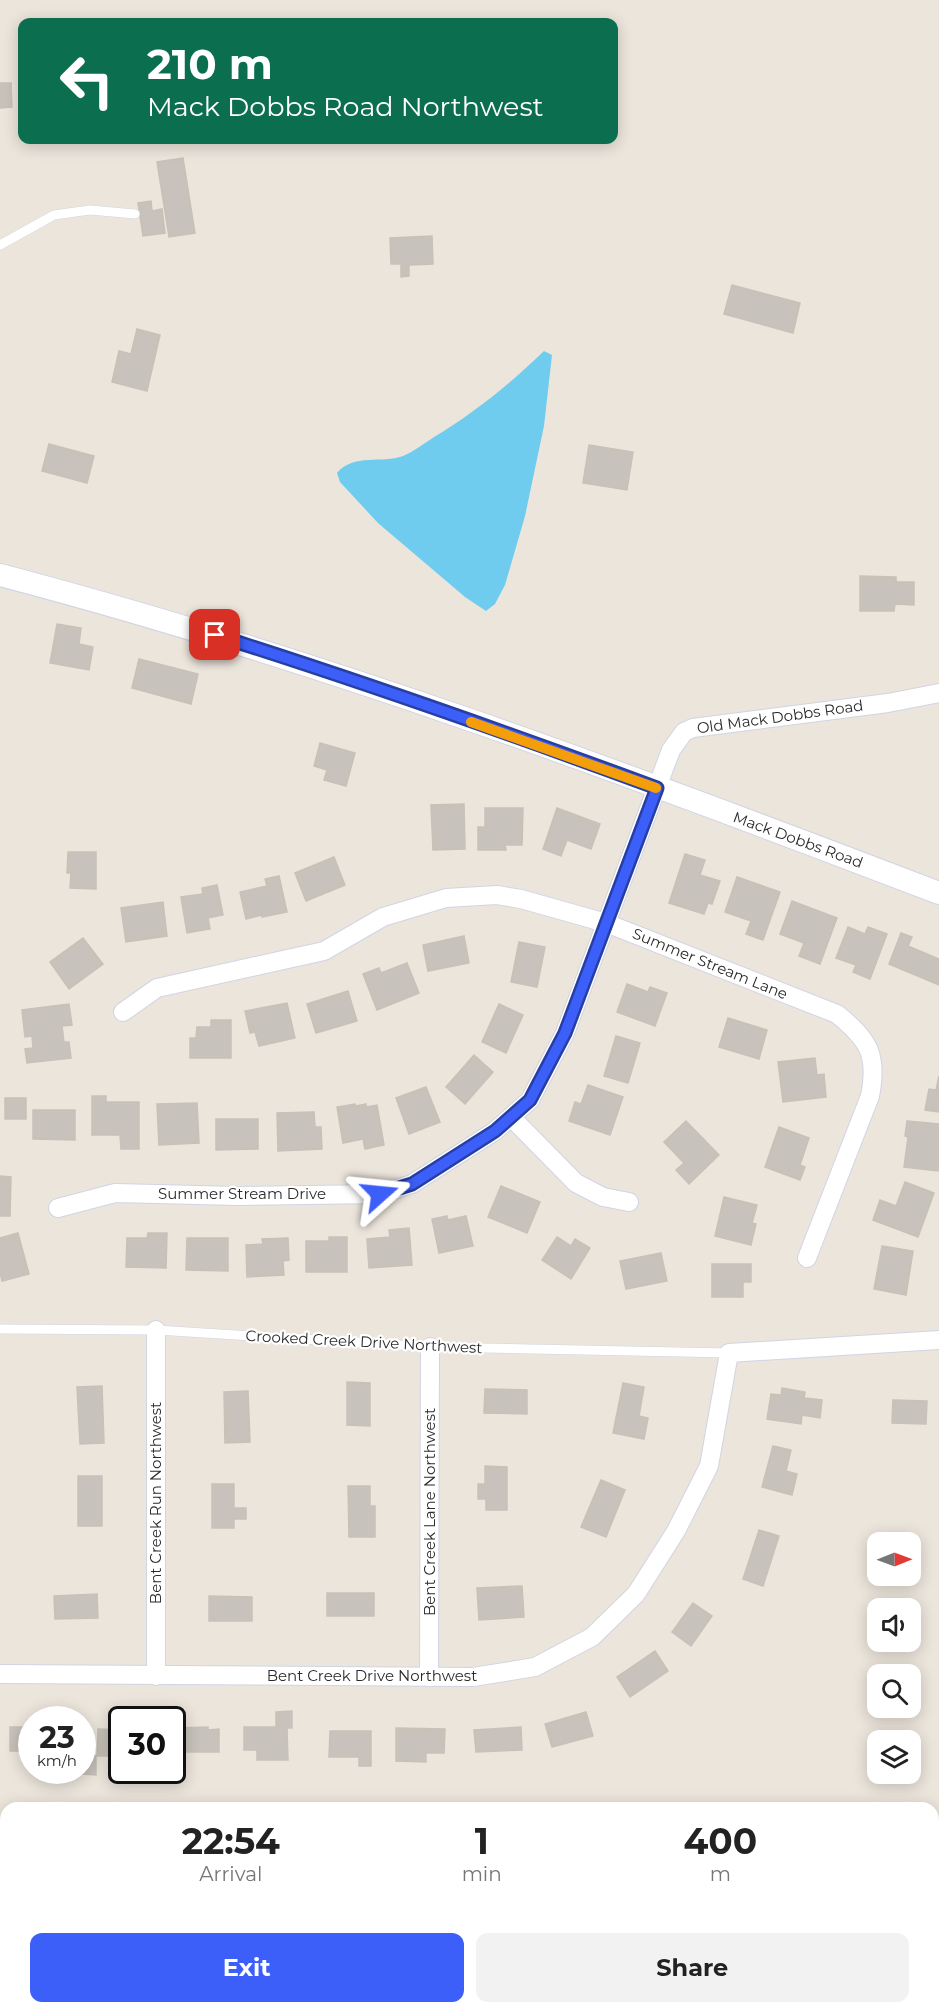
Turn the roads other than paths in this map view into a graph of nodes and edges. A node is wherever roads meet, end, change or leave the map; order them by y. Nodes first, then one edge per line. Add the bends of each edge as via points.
1 (135, 214) dead end
2 (0, 245) edge
3 (0, 575) edge
4 (939, 693) edge
5 (657, 788) junction
6 (939, 893) edge
7 (606, 922) junction
8 (123, 1012) dead end
9 (511, 1117) junction
10 (629, 1202) dead end
11 (58, 1208) dead end
12 (807, 1258) dead end
13 (0, 1329) edge
14 (156, 1330) junction
15 (939, 1340) edge
16 (430, 1347) junction
17 (729, 1353) junction
18 (0, 1674) edge
19 (156, 1676) junction
20 (429, 1677) junction

1 - 2 lane via 90,210 54,215
3 - 5 street, Mack Dobbs Road via 104,602 328,671
4 - 5 street, Old Mack Dobbs Road via 693,728 684,732 671,750
5 - 6 street, Mack Dobbs Road
5 - 7 street, Summer Stream Drive
7 - 8 street, Summer Stream Lane via 522,899 446,897 383,917 324,951 157,988
7 - 9 street, Summer Stream Drive via 565,1033 530,1100
7 - 12 street, Summer Stream Lane via 837,1014 857,1031 869,1050 874,1077 870,1096
9 - 10 street via 576,1183 603,1197
9 - 11 street, Summer Stream Drive via 412,1184 380,1194 115,1193
13 - 14 lane, Crooked Creek Drive Northwest
14 - 16 lane, Crooked Creek Drive Northwest
14 - 19 street, Bent Creek Run Northwest
15 - 17 street
16 - 17 lane, Crooked Creek Drive Northwest
16 - 20 street, Bent Creek Lane Northwest
17 - 20 street, Bent Creek Drive Northwest via 709,1466 676,1531 636,1594 592,1637 535,1667 473,1677
18 - 19 street, Bent Creek Drive Northwest
19 - 20 street, Bent Creek Drive Northwest

